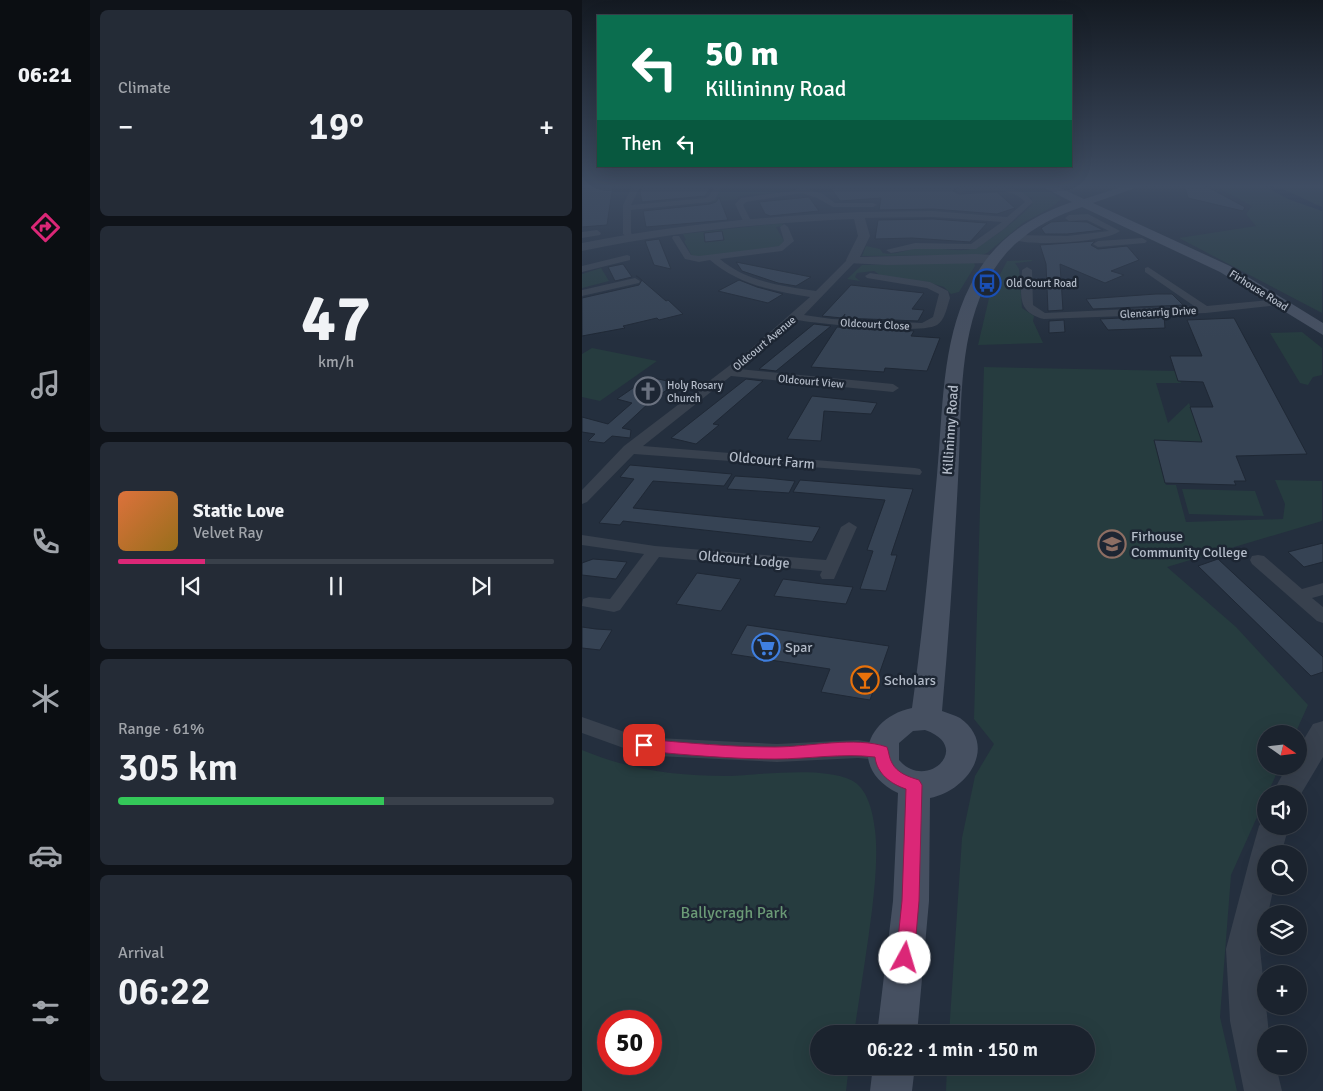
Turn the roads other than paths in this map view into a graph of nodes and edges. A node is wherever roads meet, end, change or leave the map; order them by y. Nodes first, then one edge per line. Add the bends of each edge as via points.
1 (630, 236) edge
2 (787, 236) edge
3 (864, 236) edge
4 (988, 236) edge
5 (1017, 236) edge
6 (1102, 236) edge
7 (1154, 236) edge
8 (676, 238) dead end
9 (1014, 238) junction
10 (1028, 240) junction
11 (1090, 240) junction
12 (1142, 241) dead end
13 (582, 247) edge
14 (891, 250) dead end
15 (1030, 250) dead end
16 (1101, 253) dead end
17 (712, 257) junction
18 (627, 258) dead end
19 (993, 259) junction
20 (852, 260) junction
21 (582, 269) edge
22 (1026, 270) dead end
23 (1148, 270) dead end
24 (870, 276) dead end
25 (635, 281) dead end
26 (582, 292) edge
27 (819, 295) junction
28 (1279, 302) junction
29 (1206, 310) junction
30 (796, 317) junction
31 (1322, 330) edge
32 (728, 372) junction
33 (893, 388) dead end
34 (629, 449) junction
35 (915, 472) dead end
36 (584, 495) edge
37 (849, 526) dead end
38 (582, 540) edge
39 (655, 551) junction
40 (1258, 560) dead end
41 (1322, 589) edge
42 (1298, 596) junction
43 (590, 603) dead end
44 (1322, 617) edge
45 (926, 718) junction
46 (582, 725) edge
47 (1322, 732) edge
48 (882, 751) junction
49 (914, 785) junction
50 (1291, 785) edge
51 (1257, 892) edge
52 (898, 1025) edge
53 (893, 1075) edge
54 (891, 1091) edge
55 (1263, 1091) edge

1 - 13 street
2 - 17 street via 788,244 782,248
3 - 20 street
4 - 14 street via 973,247 915,246
5 - 9 main road, Killininny Road
6 - 11 street
7 - 28 main road, Firhouse Road via 1203,258
8 - 17 street via 688,256
9 - 10 street
9 - 19 main road, Killininny Road
10 - 11 street
10 - 15 street
11 - 12 street
11 - 16 street
17 - 27 street via 740,278
18 - 21 street
19 - 20 street
19 - 45 main road, Killininny Road via 972,294 959,340 938,612
20 - 27 street, Oldcourt Avenue
22 - 29 street, Glencarrig Drive via 1027,304 1036,315
23 - 29 street
24 - 30 street, Oldcourt Close via 938,288 945,298 938,318 932,323 909,327
25 - 26 street
27 - 30 street, Oldcourt Avenue
28 - 29 street, Glencarrig Drive
28 - 31 main road, Firhouse Road
30 - 32 street, Oldcourt Avenue
32 - 33 street, Oldcourt View
32 - 34 street, Oldcourt Avenue
34 - 35 street, Oldcourt Farm
34 - 36 street, Oldcourt Avenue
37 - 39 street, Oldcourt Lodge via 830,571
38 - 39 street, Oldcourt Lodge
39 - 43 street via 614,606
40 - 42 street
41 - 42 street
42 - 44 street
45 - 48 main road via 901,723 884,740
45 - 49 main road via 953,728 962,741 964,751 961,763 948,777 928,785
46 - 48 street via 632,743 657,748 776,753
47 - 50 street
48 - 49 main road via 883,763 890,773
49 - 52 main road via 911,901
51 - 55 street via 1243,949 1248,1021
53 - 54 main road

